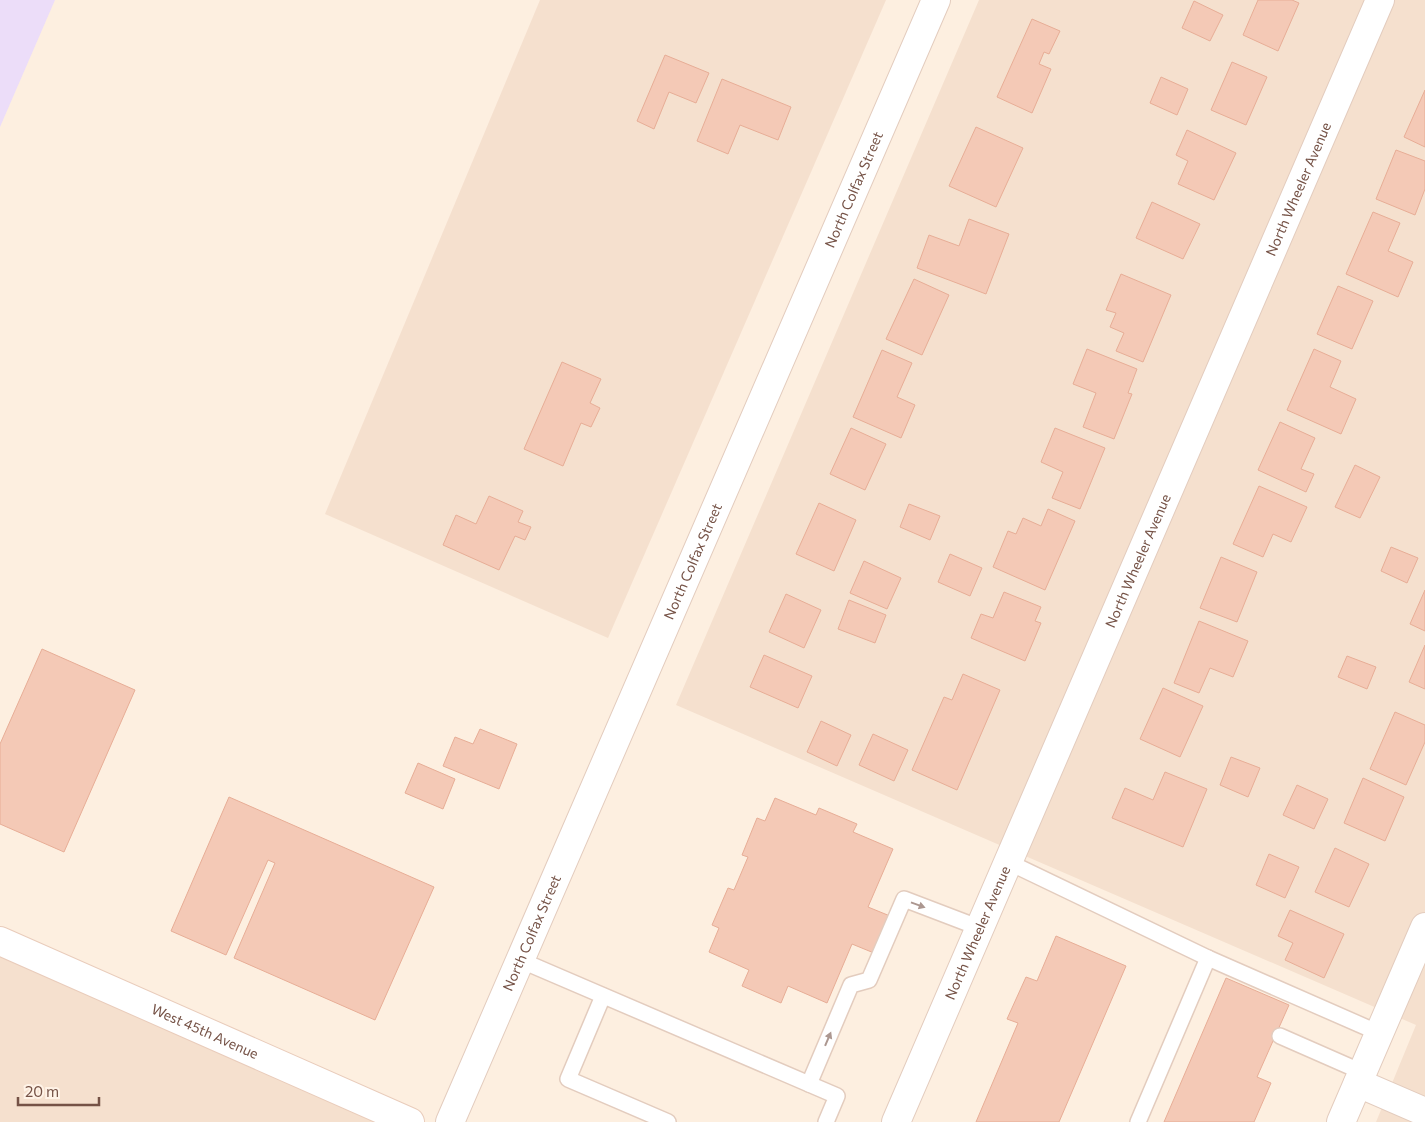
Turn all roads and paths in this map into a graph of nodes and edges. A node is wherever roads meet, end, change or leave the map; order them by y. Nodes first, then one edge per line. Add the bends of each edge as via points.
1 (936, 0) edge
2 (1380, 0) edge
3 (1008, 862) junction
4 (1425, 927) edge
5 (980, 928) junction
6 (0, 941) edge
7 (1208, 958) junction
8 (520, 960) junction
9 (603, 996) junction
10 (1379, 1033) junction
11 (1280, 1036) dead end
12 (1360, 1078) junction
13 (809, 1084) junction
14 (1425, 1112) edge
15 (410, 1122) edge
16 (450, 1122) edge
17 (668, 1122) edge
18 (826, 1122) edge
19 (896, 1122) edge
20 (1138, 1122) edge
21 (1341, 1122) edge

1 - 8 street, North Colfax Street
2 - 3 street, North Wheeler Avenue
3 - 5 street, North Wheeler Avenue
3 - 7 lane
4 - 10 street
13 -> 5 lane via 851,985 869,980 904,899
5 - 19 street, North Wheeler Avenue
6 - 15 street, West 45th Avenue
7 - 10 lane
7 - 20 lane
8 - 9 lane
8 - 16 street, North Colfax Street
9 - 13 lane
9 - 17 lane via 568,1079
10 - 12 street
11 - 12 lane
12 - 14 street
12 - 21 street
13 - 18 lane via 837,1096

